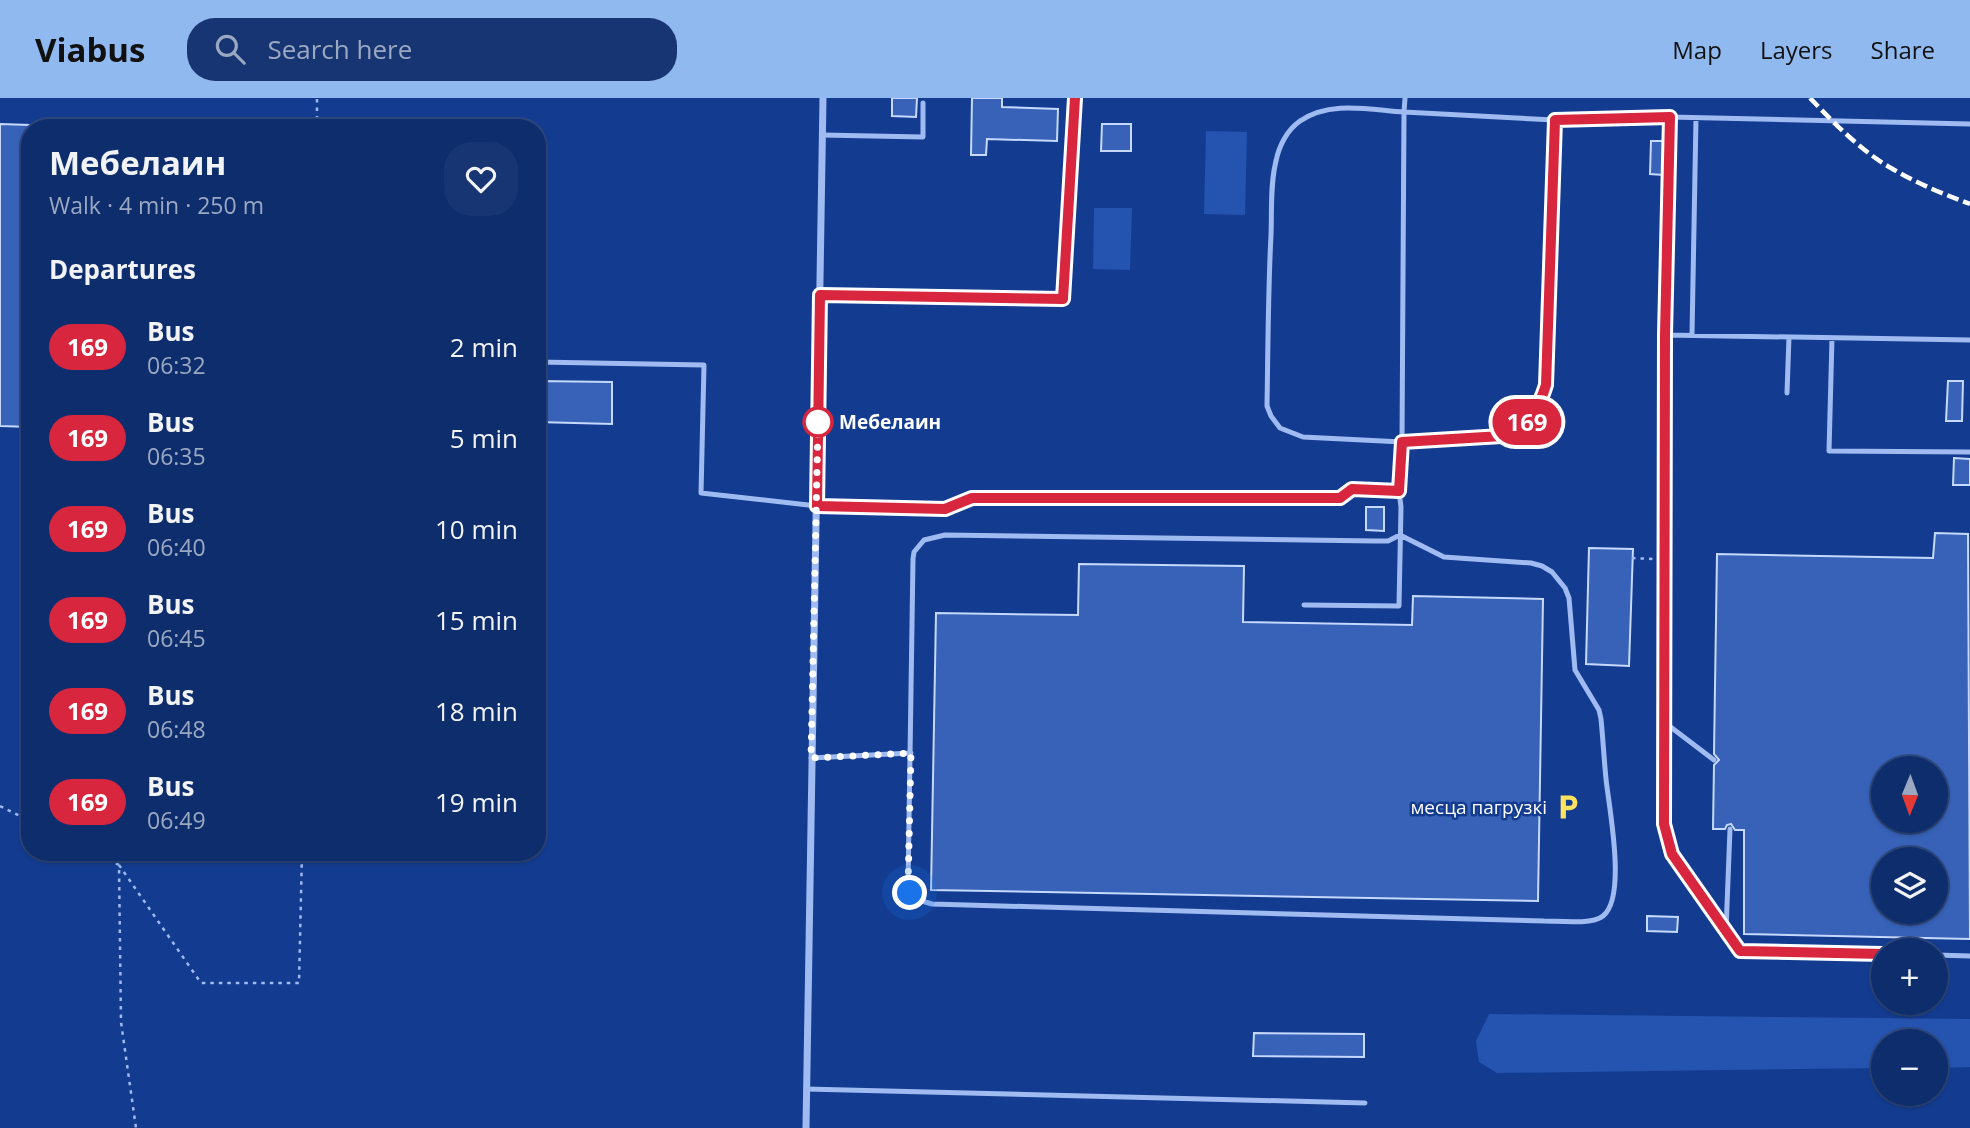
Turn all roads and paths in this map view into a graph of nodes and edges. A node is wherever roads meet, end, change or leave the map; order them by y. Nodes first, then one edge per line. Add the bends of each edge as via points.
1 (317, 98) edge
2 (823, 98) edge
3 (1075, 98) edge
4 (1405, 98) edge
5 (923, 103) dead end
6 (1404, 113) junction
7 (1670, 117) junction
8 (1696, 118) junction
9 (317, 119) edge
10 (1555, 120) junction
11 (1970, 124) edge
12 (822, 135) junction
13 (820, 295) junction
14 (1665, 335) junction
15 (1692, 335) junction
16 (1789, 337) junction
17 (1832, 338) junction
18 (1970, 340) edge
19 (546, 362) edge
20 (1787, 393) dead end
21 (1402, 442) junction
22 (1970, 452) edge
23 (1399, 491) junction
24 (817, 506) junction
25 (1400, 535) junction
26 (1632, 558) dead end
27 (1643, 559) dead end
28 (1304, 605) dead end
29 (1664, 722) junction
30 (911, 753) junction
31 (811, 758) junction
32 (1714, 760) dead end
33 (0, 806) edge
34 (21, 816) edge
35 (1730, 830) dead end
36 (111, 861) edge
37 (302, 861) edge
38 (119, 865) junction
39 (1726, 931) junction
40 (1871, 954) edge
41 (1948, 955) edge
42 (1970, 956) edge
43 (806, 1089) junction
44 (1365, 1103) dead end
45 (136, 1128) edge
46 (806, 1128) edge

1 - 9 path
2 - 12 street
3 - 13 lane via 1063,299
4 - 6 lane
5 - 12 lane via 923,137
6 - 10 lane
6 - 21 lane
6 - 21 lane via 1321,111 1300,121 1283,140 1273,177 1267,406 1277,424 1296,436
7 - 8 lane
7 - 10 lane
7 - 14 lane
8 - 11 lane
8 - 15 lane
10 - 21 lane via 1546,385 1539,405 1519,429 1502,436
12 - 13 street
13 - 24 street
14 - 15 lane
14 - 29 lane
15 - 16 lane
16 - 17 lane
16 - 20 lane
17 - 18 lane
17 - 22 lane via 1829,451
19 - 24 lane via 704,365 701,493
21 - 23 lane
23 - 24 lane via 1352,489 1340,498 972,498 945,509
23 - 25 lane
24 - 31 street
25 - 28 lane via 1399,606
25 - 30 lane via 1388,541 945,535 924,540 913,559
25 - 30 lane via 1444,556 1542,566 1565,588 1572,605 1575,670 1601,719 1615,850 1611,907 1600,919 922,902 908,887
26 - 27 path
29 - 32 lane
29 - 39 lane via 1664,824 1672,854
30 - 31 lane
31 - 43 street
33 - 34 path
35 - 39 lane
36 - 38 path
37 - 38 path via 299,983 201,983
38 - 45 path via 121,1022
39 - 40 lane via 1740,951
41 - 42 lane
43 - 44 lane
43 - 46 street

